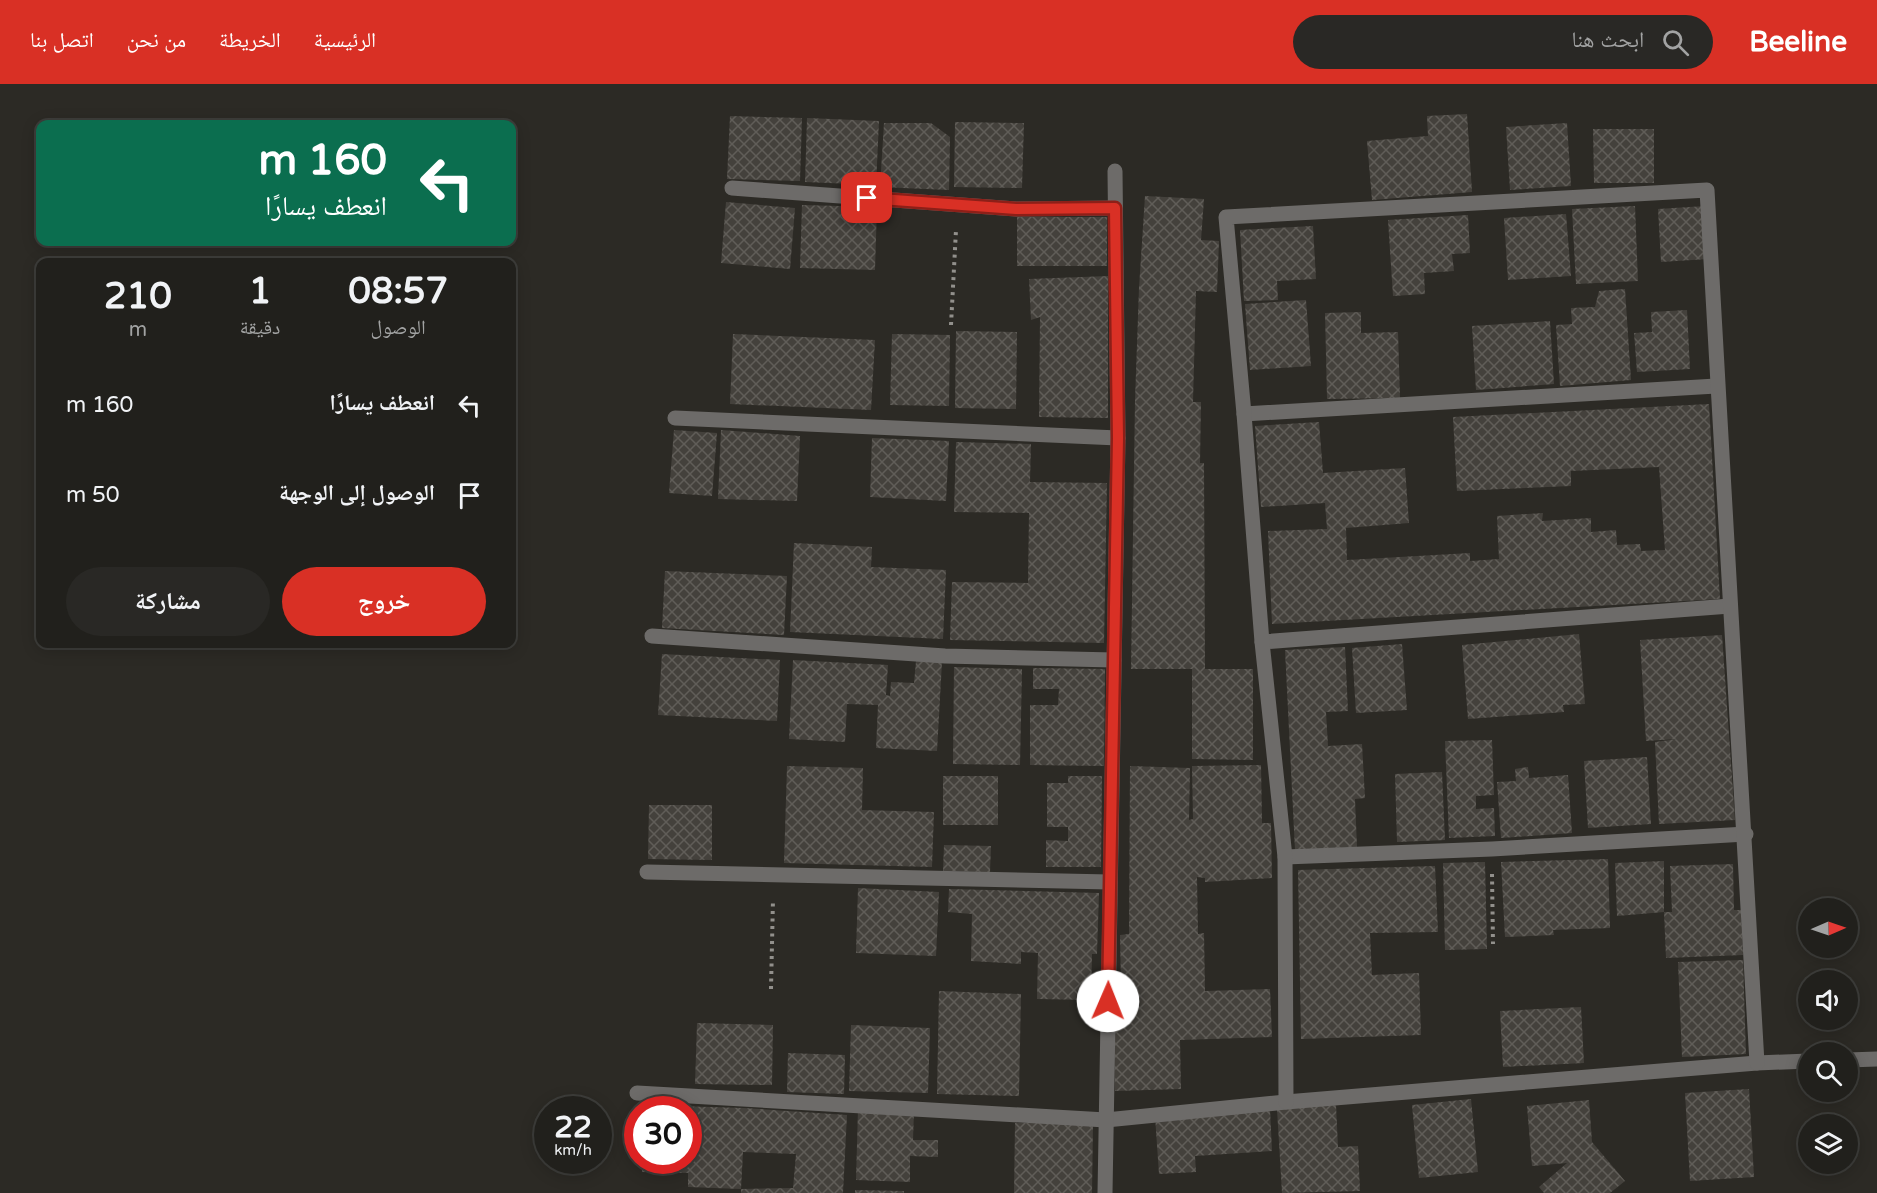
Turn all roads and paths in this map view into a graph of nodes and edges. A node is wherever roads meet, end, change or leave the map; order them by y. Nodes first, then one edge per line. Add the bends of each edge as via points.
1 (1115, 171) dead end
2 (732, 188) dead end
3 (957, 205) junction
4 (1115, 208) junction
5 (951, 325) dead end
6 (1716, 386) junction
7 (1244, 414) junction
8 (675, 418) dead end
9 (1118, 438) junction
10 (1730, 606) junction
11 (652, 636) dead end
12 (1262, 642) junction
13 (1114, 660) junction
14 (1746, 834) junction
15 (1492, 849) junction
16 (1285, 857) junction
17 (646, 872) dead end
18 (774, 875) junction
19 (1110, 882) junction
20 (1493, 944) dead end
21 (771, 989) dead end
22 (1877, 1059) edge
23 (1858, 1060) edge
24 (1798, 1061) edge
25 (1757, 1063) junction
26 (637, 1093) dead end
27 (1286, 1102) junction
28 (1106, 1120) junction
29 (1105, 1193) edge

1 - 4 street
2 - 3 street
3 - 4 street
3 - 5 path
4 - 9 street
6 - 7 street
6 - 7 street via 1707,190 1226,217
6 - 10 street
7 - 12 street
8 - 9 street
9 - 13 street
10 - 12 street
10 - 14 street
11 - 13 street via 945,656
12 - 16 street
13 - 19 street
14 - 15 street
14 - 25 street
15 - 16 street
15 - 20 path
16 - 27 street
17 - 18 street
18 - 19 street
18 - 21 path
19 - 28 street
22 - 23 street
24 - 25 street
25 - 27 street
26 - 28 street
27 - 28 street
28 - 29 street

